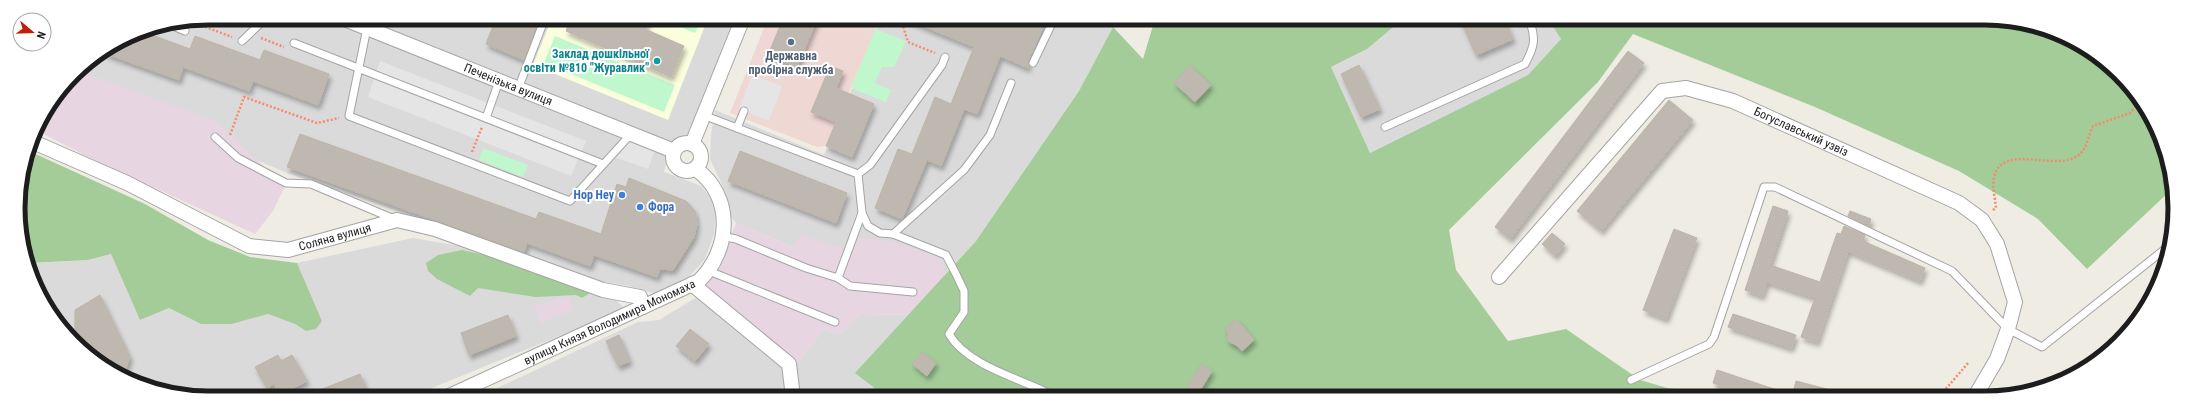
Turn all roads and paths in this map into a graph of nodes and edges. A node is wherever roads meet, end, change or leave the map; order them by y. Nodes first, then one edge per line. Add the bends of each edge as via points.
1 (201, 25) edge
2 (259, 25) edge
3 (359, 25) edge
4 (542, 25) edge
5 (740, 25) edge
6 (902, 25) edge
7 (1051, 25) edge
8 (1531, 25) edge
9 (178, 28) edge
10 (366, 28) junction
11 (185, 31) dead end
12 (242, 41) joint
13 (294, 43) dead end
14 (945, 57) joint
15 (1033, 64) dead end
16 (358, 68) junction
17 (499, 81) junction
18 (1012, 83) dead end
19 (518, 89) junction
20 (2137, 106) edge
21 (744, 111) dead end
22 (703, 115) junction
23 (349, 116) junction
24 (486, 118) junction
25 (232, 127) dead end
26 (1385, 127) dead end
27 (737, 128) junction
28 (630, 134) junction
29 (215, 137) dead end
30 (37, 144) edge
31 (692, 144) junction
32 (674, 151) junction
33 (603, 164) junction
34 (696, 169) junction
35 (858, 174) junction
36 (862, 213) junction
37 (397, 220) junction
38 (1982, 220) junction
39 (893, 234) junction
40 (722, 236) junction
41 (2163, 251) edge
42 (709, 271) junction
43 (1499, 277) dead end
44 (838, 278) junction
45 (692, 284) junction
46 (913, 292) dead end
47 (643, 308) junction
48 (835, 322) dead end
49 (2008, 329) junction
50 (1969, 362) dead end
51 (1631, 380) dead end
52 (1039, 389) joint
53 (461, 391) edge
54 (795, 391) edge
55 (1043, 391) edge
56 (1944, 391) edge
57 (1978, 391) edge

1 - 12 path
2 - 12 lane
3 - 10 street, Печенізька вулиця
4 - 19 lane
5 - 22 street
6 - 14 path via 908,42
7 - 15 lane
8 - 26 lane via 1534,48 1525,64
9 - 11 lane
10 - 16 lane
10 - 17 street, Печенізька вулиця
13 - 16 lane
14 - 35 lane via 942,65 875,159
16 - 23 lane
16 - 24 lane
17 - 19 street, Печенізька вулиця
17 - 24 lane
18 - 39 lane via 990,135 964,170
19 - 28 street, Печенізька вулиця
20 - 38 path via 2130,113 2093,126 2080,154 2066,161 2044,162 2026,158 2006,161 1997,170 1994,179 1996,208
21 - 27 lane
22 - 27 lane
22 - 31 street
23 - 25 path via 317,122 244,97
23 - 33 lane via 570,201
24 - 33 lane
27 - 35 lane
28 - 32 street, Печенізька вулиця
28 - 33 lane
29 - 37 lane via 238,158 286,183 311,184
30 - 37 street, Соляна вулиця via 127,183 249,246 288,250
31 - 32 street via 683,143
31 - 34 street via 699,149 701,157
32 - 34 street via 673,160 680,170 688,172
34 - 40 street, вулиця Князя Володимира Мономаха via 708,178 719,195 724,214
35 - 36 lane
36 - 39 lane via 868,226 880,233
36 - 44 lane
37 - 47 street, Соляна вулиця via 436,229 603,290 640,297
38 - 43 street, Богуславський узвіз via 1959,203 1734,101 1686,88 1674,88 1662,91
38 - 49 street, Богуславський узвіз via 1997,244 2015,302
39 - 52 lane via 946,255 964,291 964,312 949,334 954,344 983,363
40 - 42 street, вулиця Князя Володимира Мономаха
40 - 44 lane
41 - 49 lane via 2042,347
42 - 45 street, вулиця Князя Володимира Мономаха
42 - 48 lane
44 - 46 lane via 850,286
45 - 47 street, вулиця Князя Володимира Мономаха
45 - 54 street via 790,364
47 - 53 street, вулиця Князя Володимира Мономаха
49 - 51 lane via 1952,271 1775,187 1764,187 1714,337 1709,344
49 - 57 street, Богуславський узвіз via 1997,359
50 - 56 path
52 - 55 lane

